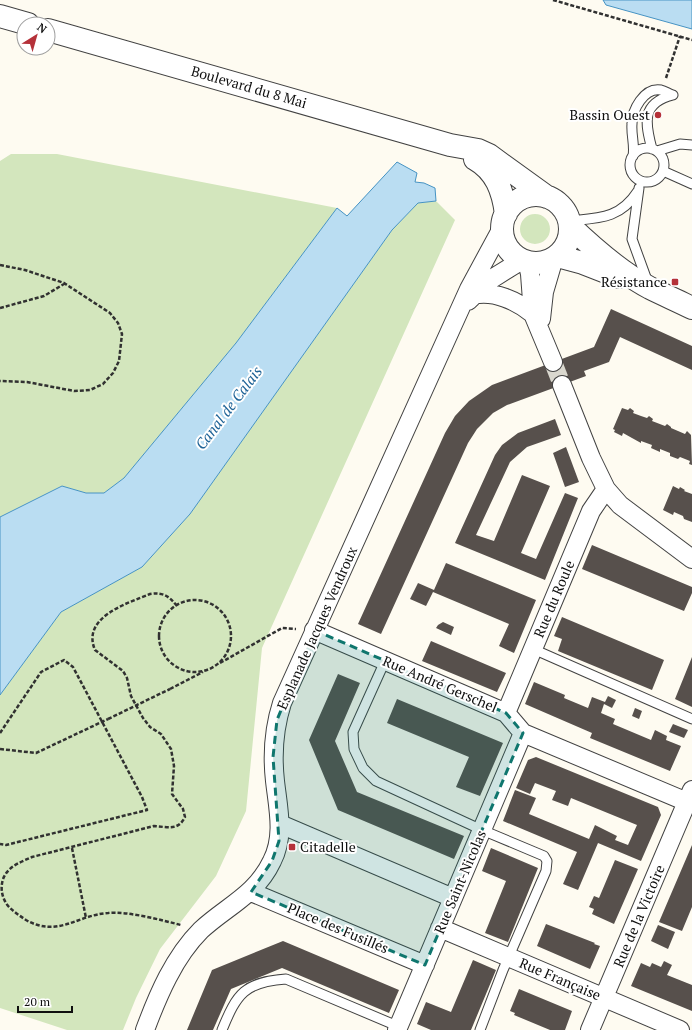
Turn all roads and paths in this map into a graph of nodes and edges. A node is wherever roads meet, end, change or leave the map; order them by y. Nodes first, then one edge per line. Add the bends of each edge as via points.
1 (552, 0) edge
2 (0, 16) edge
3 (16, 21) edge
4 (56, 32) edge
5 (680, 36) junction
6 (692, 40) edge
7 (662, 90) junction
8 (450, 145) junction
9 (692, 145) edge
10 (654, 150) junction
11 (633, 156) junction
12 (663, 171) junction
13 (692, 184) edge
14 (641, 185) junction
15 (547, 197) junction
16 (504, 221) junction
17 (569, 224) junction
18 (555, 257) junction
19 (525, 261) junction
20 (0, 265) edge
21 (64, 283) junction
22 (650, 288) junction
23 (473, 295) junction
24 (0, 308) edge
25 (692, 308) edge
26 (533, 314) junction
27 (456, 320) junction
28 (542, 334) junction
29 (553, 362) tunnel mouth
30 (0, 381) edge
31 (562, 385) tunnel mouth
32 (606, 489) junction
33 (692, 559) edge
34 (176, 606) junction
35 (314, 630) junction
36 (533, 649) junction
37 (385, 661) junction
38 (207, 670) junction
39 (506, 713) junction
40 (692, 719) edge
41 (102, 722) junction
42 (0, 733) edge
43 (523, 734) junction
44 (0, 749) edge
45 (690, 799) edge
46 (280, 824) junction
47 (482, 830) junction
48 (0, 844) edge
49 (72, 848) junction
50 (251, 892) junction
51 (453, 898) junction
52 (86, 918) junction
53 (440, 928) junction
54 (200, 931) junction
55 (509, 957) junction
56 (425, 965) junction
57 (604, 998) junction
58 (401, 1029) edge
59 (145, 1030) edge
60 (222, 1030) edge
61 (480, 1030) edge
62 (590, 1030) edge
63 (680, 1030) edge

1 - 5 path
2 - 3 street
4 - 8 street, Boulevard du 8 Mai
5 - 6 path
5 - 7 path
7 - 10 lane via 673,95 659,99 650,110 646,126
7 - 11 lane via 644,96 635,110 632,126
8 - 15 street, Boulevard du 8 Mai via 489,154
8 - 16 street, Boulevard du 8 Mai via 482,163 494,175 503,193
9 - 10 lane via 680,144
10 - 11 lane via 644,149
10 - 12 lane via 663,158
11 - 14 lane via 632,173
12 - 13 lane
12 - 14 lane via 657,179
14 - 17 lane via 627,206 617,213
14 - 22 lane via 632,239
15 - 16 street via 536,195 515,202
15 - 17 street via 562,208
16 - 19 street via 506,246
16 - 27 street, Esplanade Jacques Vendroux
17 - 18 street via 566,246
17 - 22 street via 598,252
18 - 19 street via 539,263
18 - 22 street via 583,263
18 - 28 street via 542,299
19 - 23 street, Esplanade Jacques Vendroux via 496,276
19 - 26 street via 529,269
20 - 21 path
21 - 24 path via 44,296
21 - 30 path via 110,313 118,323 122,334 122,346 113,373 103,384 90,390 74,391 27,382
22 - 25 street
23 - 26 street via 496,295
23 - 27 street, Esplanade Jacques Vendroux
26 - 28 street
27 - 35 street, Esplanade Jacques Vendroux
28 - 29 street
31 - 32 street
32 - 33 street via 620,505
32 - 36 street, Rue du Roule via 591,511
34 - 38 path via 167,614 160,626 162,652 181,670
34 - 38 path via 190,601 205,602 218,609 227,621 230,636 228,650 220,662
34 - 49 path via 170,597 158,592 150,594 115,609 99,622 92,637 93,644 101,656 123,671 131,696 143,718 161,734 171,749 174,766 172,794 183,809 185,817 177,827 154,826
35 - 37 street, Rue André Gerschel
35 - 38 path via 282,628
35 - 46 street, Esplanade Jacques Vendroux via 277,720 274,757
36 - 39 street, Rue du Roule
36 - 40 lane
37 - 39 street, Rue André Gerschel
37 - 47 lane via 353,732 354,749 363,768 376,781
38 - 41 path, bridge
39 - 43 street, Rue André Gerschel
41 - 42 path via 73,667 64,660 41,672
41 - 44 path via 36,753
41 - 48 path via 147,810 6,845
43 - 45 street, Rue André Gerschel
43 - 47 street, Rue Saint-Nicolas
45 - 57 street, Rue de la Victoire
46 - 50 street, Esplanade Jacques Vendroux via 279,841 272,861
46 - 51 street
47 - 51 street, Rue Saint-Nicolas
47 - 55 lane via 544,856 547,861 546,871
49 - 52 path
49 - 52 path via 44,853 16,864 6,873 1,893 14,912 37,925 58,928
50 - 54 street, Esplanade Jacques Vendroux
50 - 56 street, Place des Fusillés
51 - 53 street, Rue Saint-Nicolas
52 - 54 path via 109,912 120,913
53 - 55 street, Rue Française
53 - 56 street, Rue Saint-Nicolas
54 - 59 street, Esplanade Jacques Vendroux via 172,968
55 - 57 street, Rue Française
55 - 61 lane
56 - 58 street, Rue Saint-Nicolas
57 - 62 street, Rue de la Victoire
57 - 63 street, Rue Française
58 - 60 lane via 286,979 267,980 242,992 233,1004

